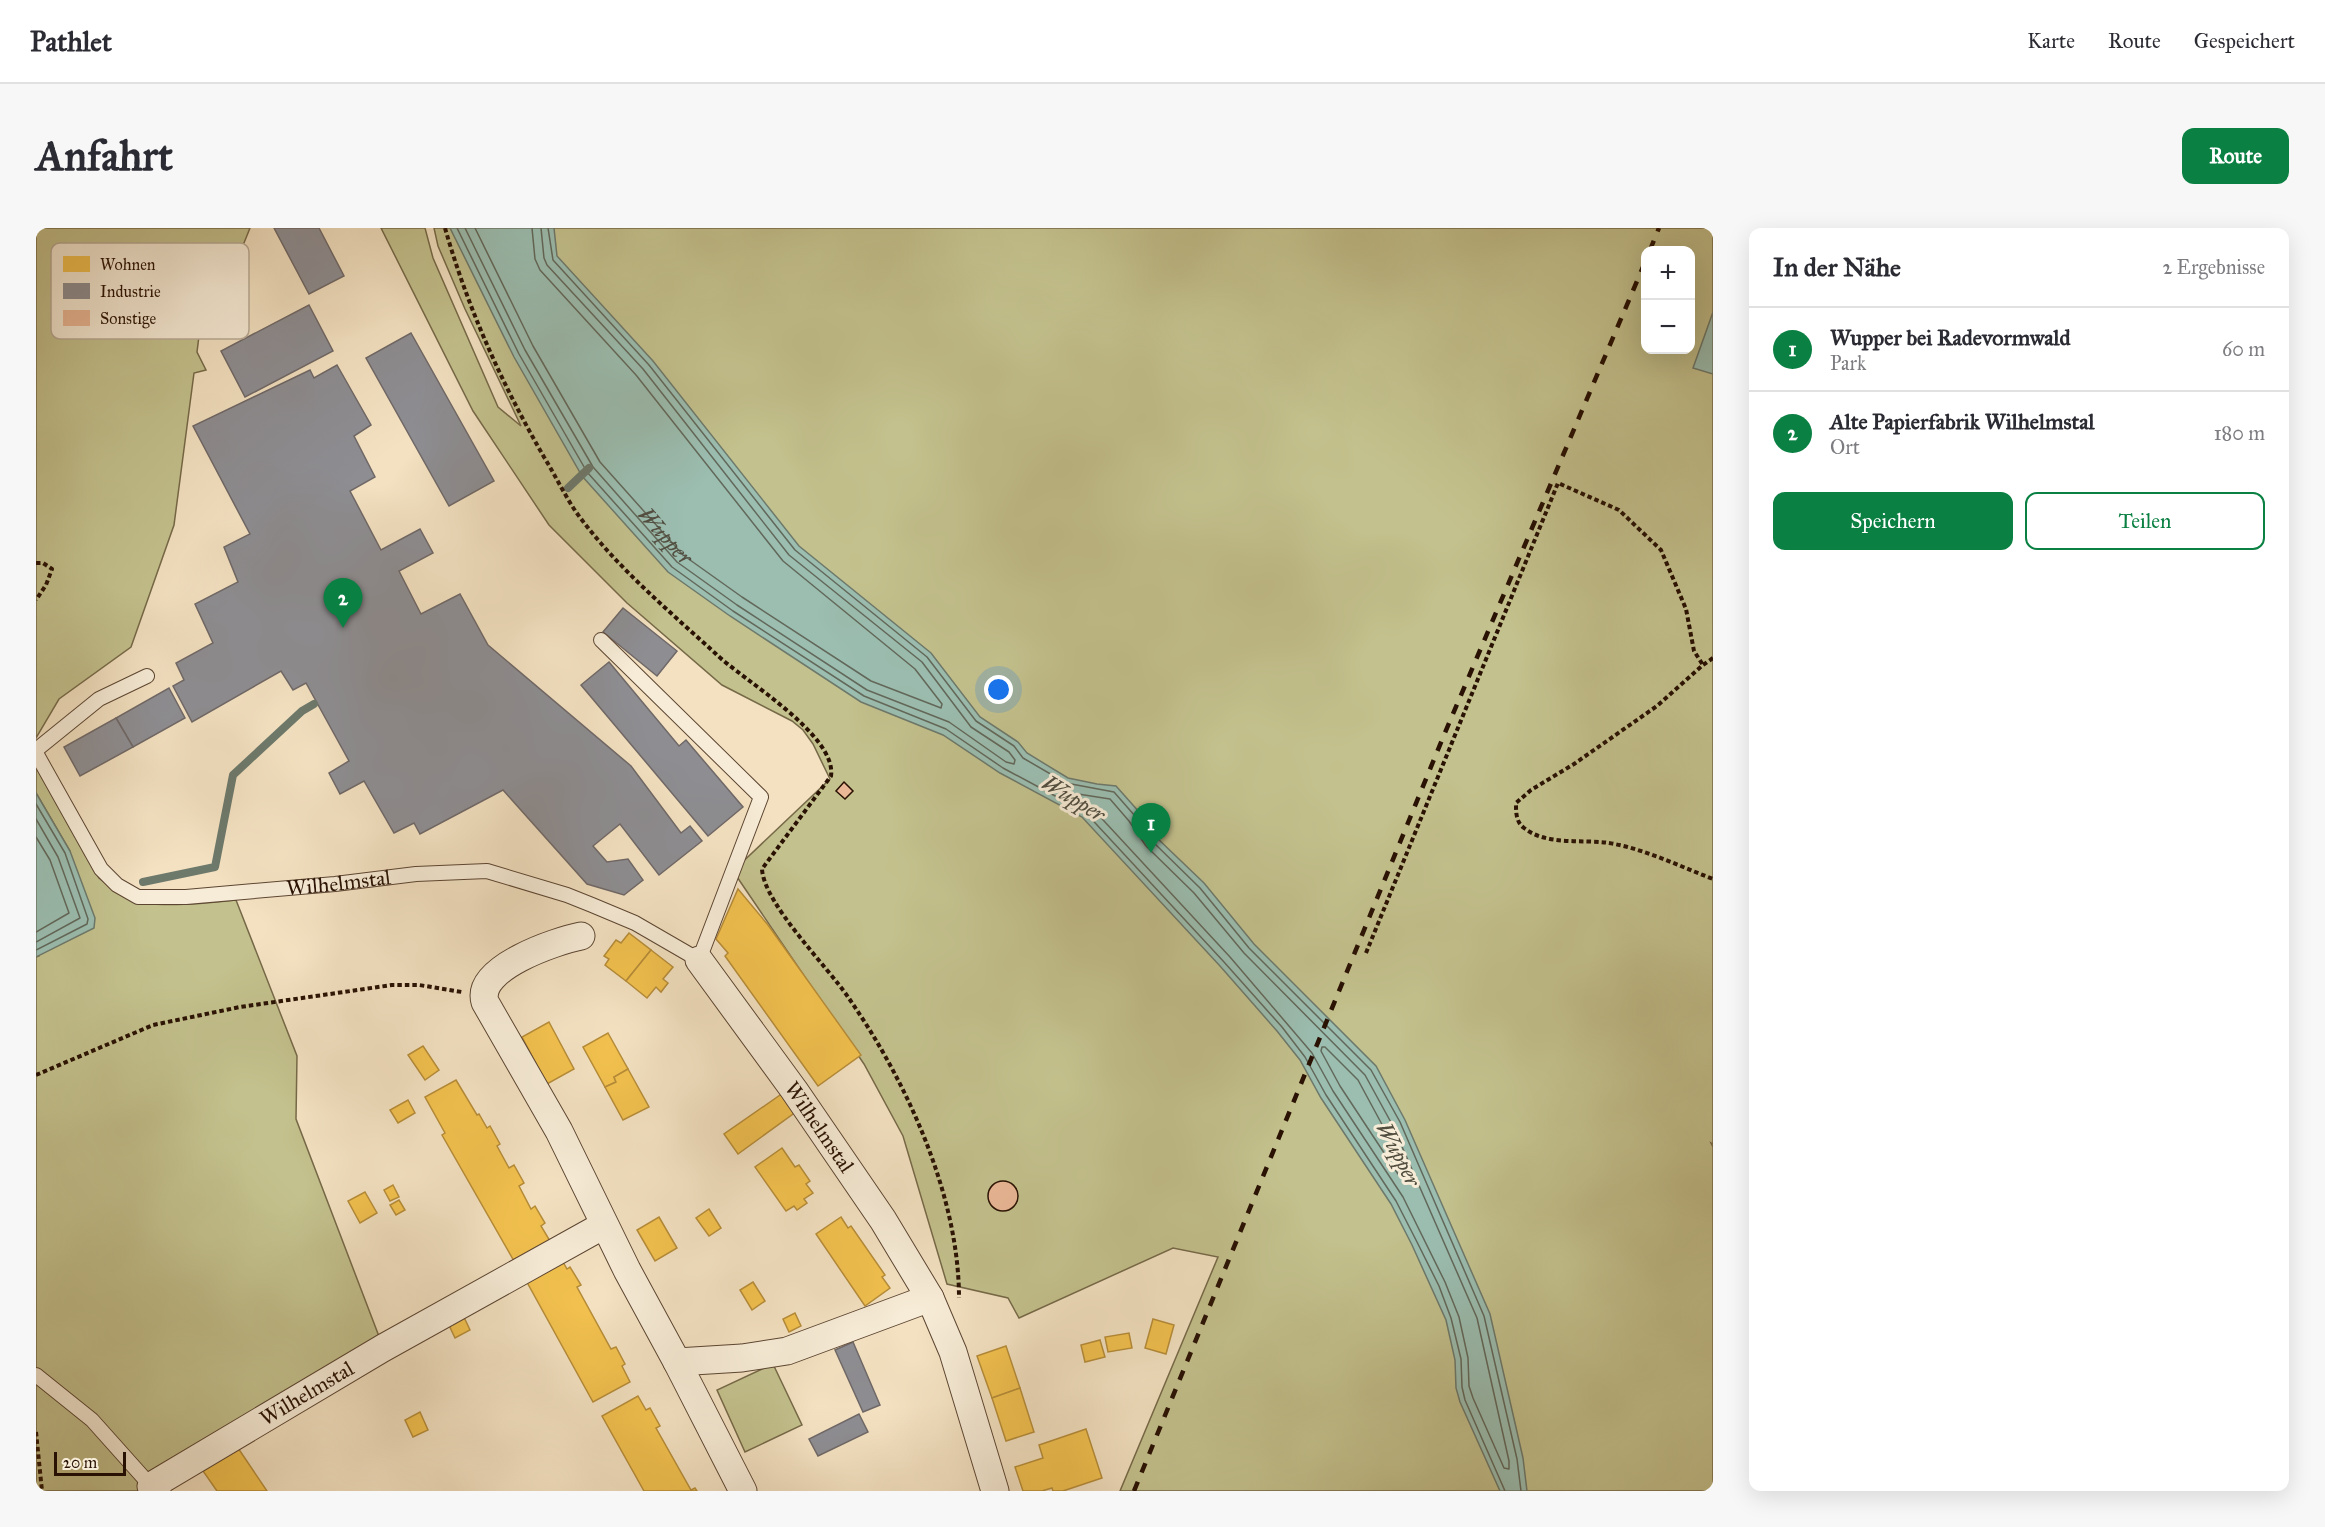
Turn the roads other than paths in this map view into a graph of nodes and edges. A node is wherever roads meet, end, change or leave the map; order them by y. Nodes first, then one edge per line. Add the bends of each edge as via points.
1 (601, 640) dead end
2 (147, 676) dead end
3 (36, 752) edge
4 (581, 936) dead end
5 (699, 960) junction
6 (604, 1225) junction
7 (930, 1298) junction
8 (678, 1362) junction
9 (36, 1375) edge
10 (154, 1488) edge
11 (743, 1491) edge
12 (995, 1491) edge

1 - 5 lane via 761,797
2 - 3 lane, Wilhelmstal via 99,699
3 - 5 lane, Wilhelmstal via 101,869 117,885 138,897 186,897 416,874 487,871 592,905 634,923
4 - 6 street via 552,943 519,958 489,981 483,993 568,1149
5 - 7 street, Wilhelmstal via 883,1220
6 - 8 street
6 - 10 street, Wilhelmstal via 383,1348
7 - 8 street via 786,1351
7 - 12 street, Wilhelmstal via 953,1352
8 - 11 street
9 - 10 lane, Wilhelmstal via 92,1420

